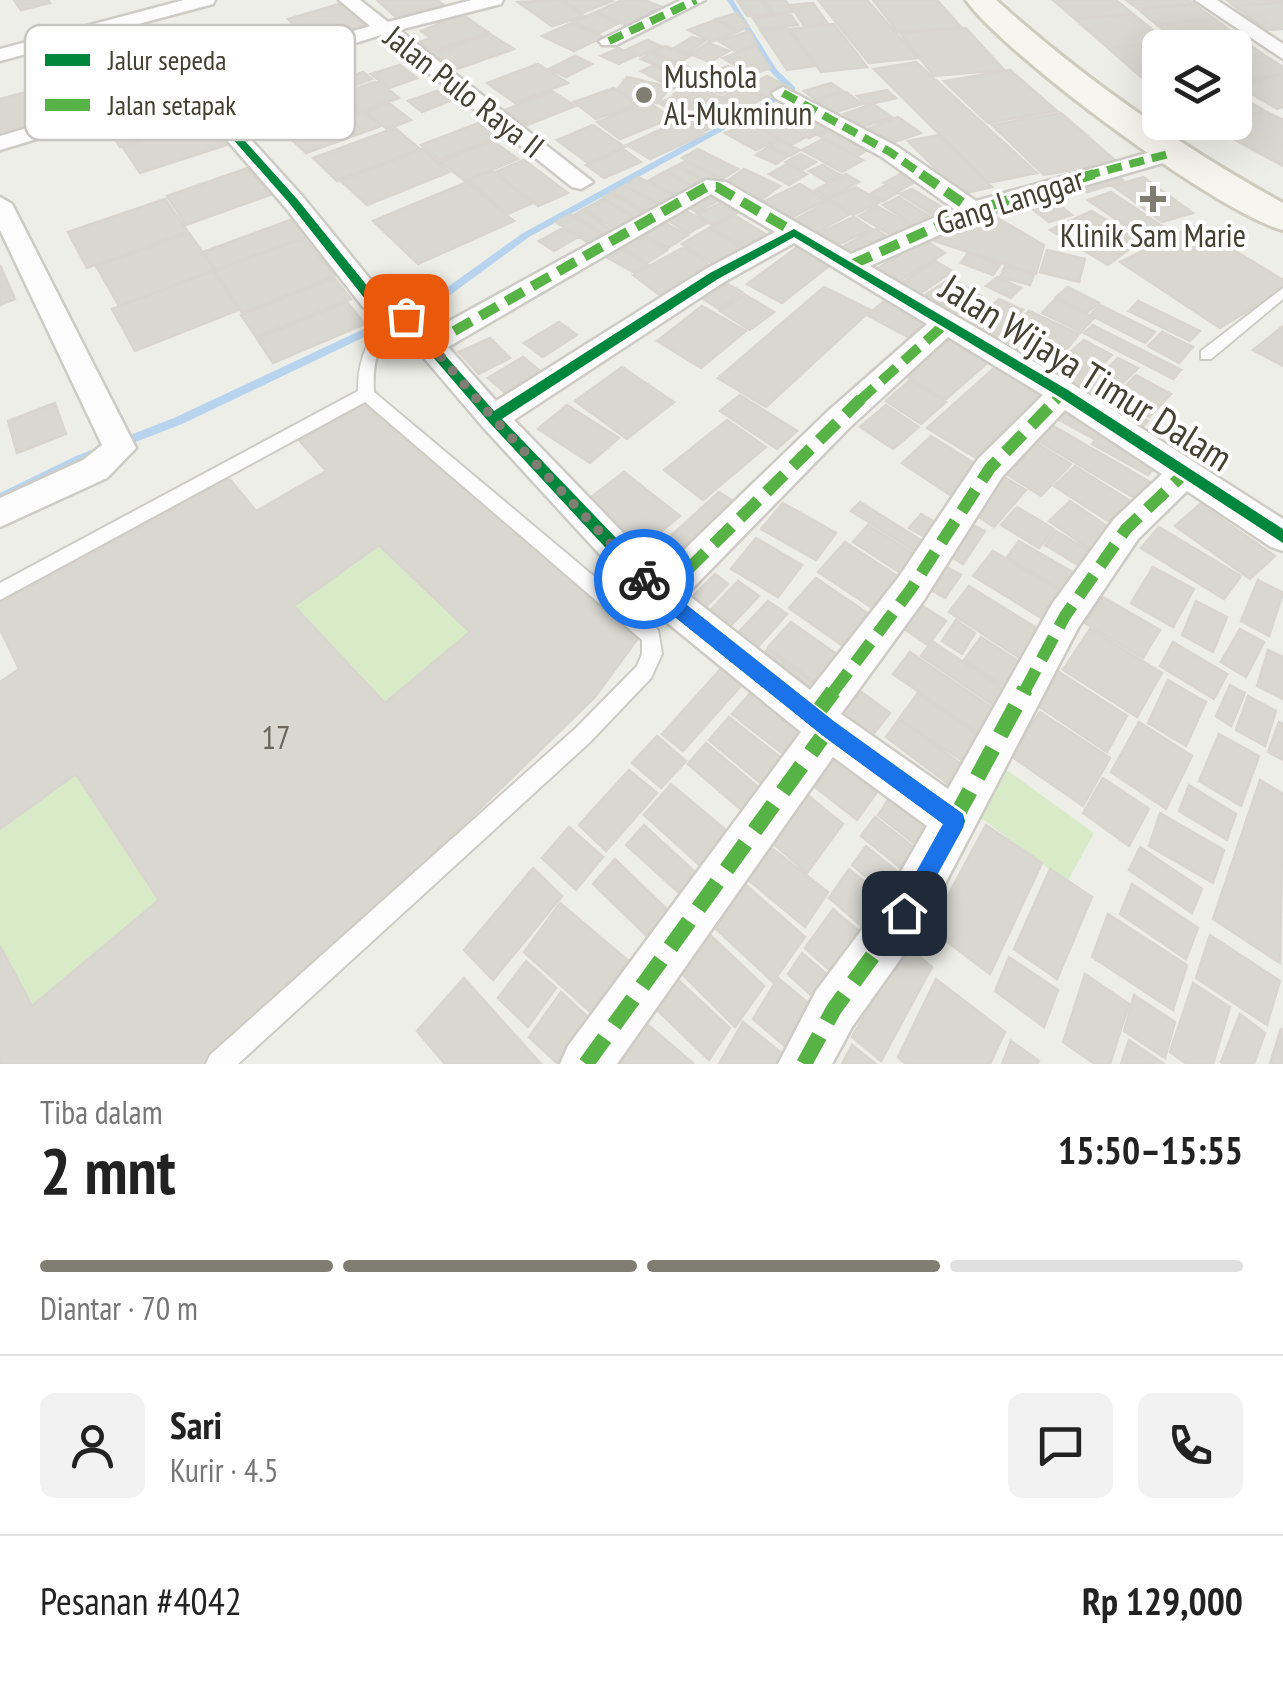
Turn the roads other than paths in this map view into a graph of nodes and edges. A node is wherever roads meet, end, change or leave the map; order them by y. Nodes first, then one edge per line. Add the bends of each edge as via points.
1 (206, 0) edge
2 (348, 0) edge
3 (494, 0) edge
4 (696, 0) edge
5 (980, 0) edge
6 (1204, 0) edge
7 (112, 25) edge
8 (382, 29) junction
9 (355, 37) edge
10 (609, 40) dead end
11 (25, 48) edge
12 (1283, 53) edge
13 (0, 55) edge
14 (783, 93) dead end
15 (25, 135) edge
16 (239, 140) edge
17 (0, 143) edge
18 (1172, 153) junction
19 (580, 182) dead end
20 (0, 204) edge
21 (974, 210) junction
22 (1283, 219) edge
23 (794, 232) junction
24 (10, 247) edge
25 (853, 264) junction
26 (1283, 292) edge
27 (405, 316) junction
28 (946, 324) junction
29 (428, 346) junction
30 (1206, 355) dead end
31 (1063, 393) junction
32 (366, 394) junction
33 (493, 418) junction
34 (1186, 472) junction
35 (0, 513) edge
36 (1283, 537) edge
37 (0, 592) edge
38 (661, 596) junction
39 (821, 723) junction
40 (956, 821) junction
41 (220, 1064) edge
42 (586, 1064) edge
43 (804, 1064) edge

1 - 7 street
2 - 8 street, Jalan Pulo Raya II
3 - 8 street
4 - 10 street
5 - 18 main road via 1035,51
6 - 12 street
8 - 9 street
8 - 19 street, Jalan Pulo Raya II
11 - 13 street
14 - 21 street via 890,152
15 - 17 street
16 - 27 street via 373,300
18 - 21 street, Gang Langgar
18 - 22 main road
20 - 24 street
21 - 25 street, Gang Langgar
23 - 25 street, Jalan Wijaya Timur Dalam
23 - 29 street, Jalan Wijaya Timur Dalam via 718,187 706,187
23 - 33 street
24 - 35 street via 112,433 95,469
25 - 28 street, Jalan Wijaya Timur Dalam
26 - 30 lane
27 - 29 street
27 - 32 lane via 375,338 364,364
28 - 31 street, Jalan Wijaya Timur Dalam
28 - 38 street via 838,420
29 - 33 street
31 - 34 street, Jalan Wijaya Timur Dalam
31 - 39 street via 990,468
32 - 37 lane
32 - 41 lane via 652,636 652,654 630,688 583,735
33 - 38 street
34 - 36 street, Jalan Wijaya Timur Dalam
34 - 40 street via 1126,529 1066,616
38 - 39 street
39 - 40 street
39 - 42 street
40 - 43 street

